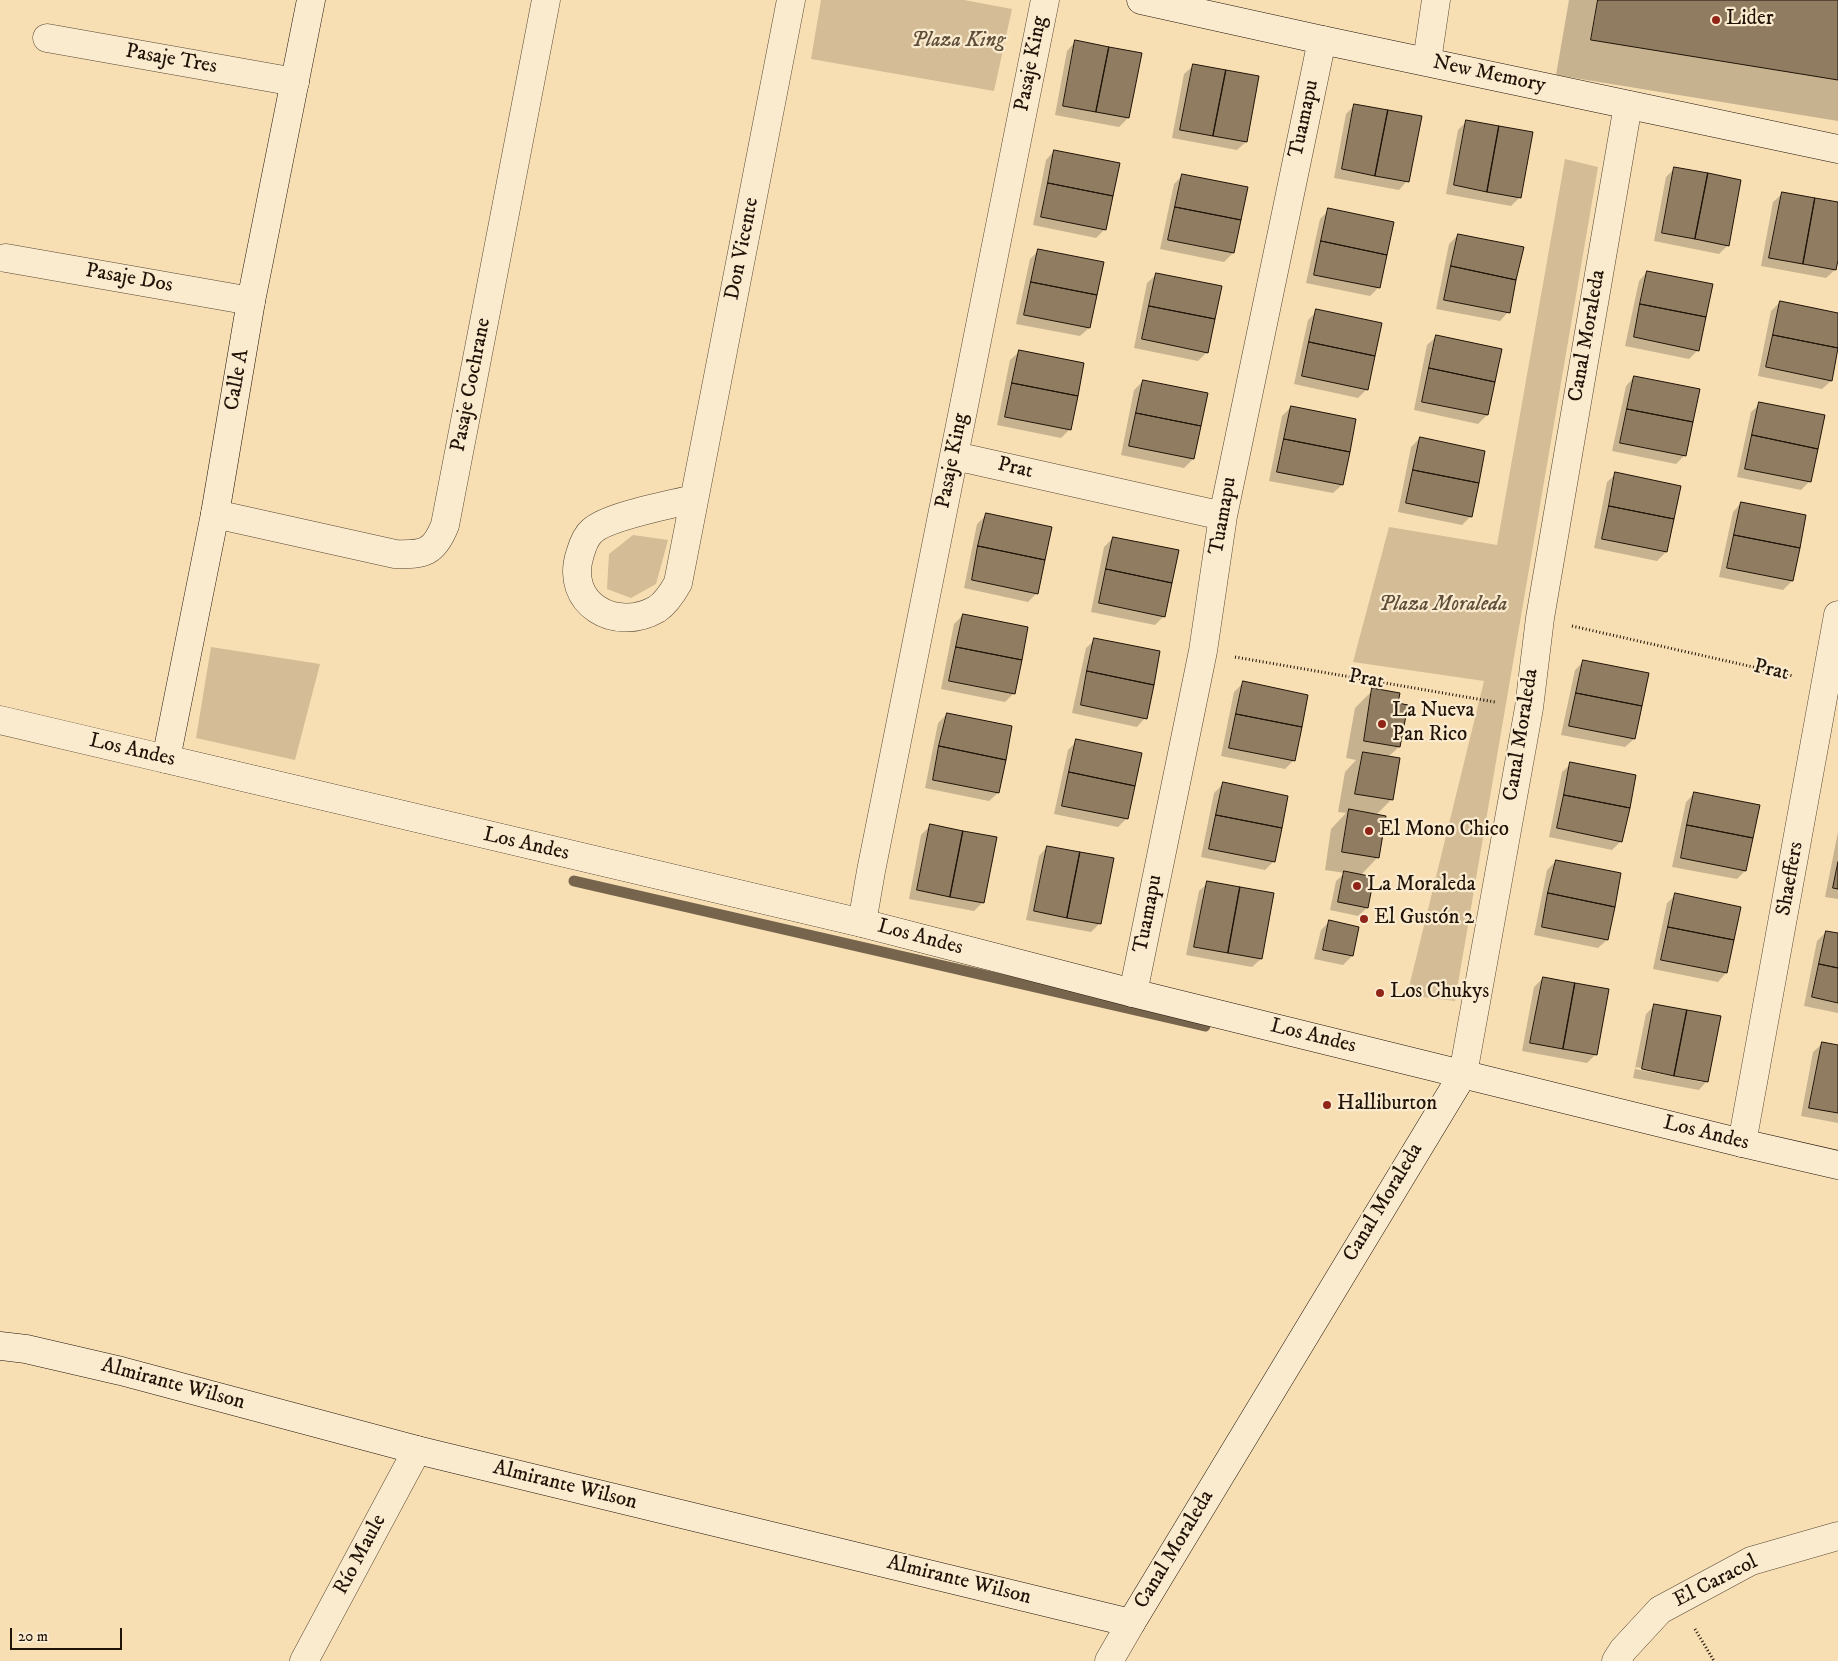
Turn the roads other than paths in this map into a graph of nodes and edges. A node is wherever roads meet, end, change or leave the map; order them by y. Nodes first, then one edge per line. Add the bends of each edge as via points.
1 (311, 0) edge
2 (546, 0) edge
3 (791, 0) edge
4 (1045, 0) edge
5 (1141, 0) edge
6 (1436, 0) edge
7 (47, 38) dead end
8 (1322, 40) junction
9 (1427, 61) junction
10 (295, 82) junction
11 (1628, 105) junction
12 (1838, 149) edge
13 (6, 258) dead end
14 (251, 301) junction
15 (955, 456) junction
16 (694, 499) junction
17 (215, 514) junction
18 (1223, 516) junction
19 (1838, 615) edge
20 (0, 720) edge
21 (166, 759) junction
22 (862, 923) junction
23 (1133, 993) junction
24 (1463, 1074) junction
25 (1742, 1143) junction
26 (1838, 1165) edge
27 (0, 1346) edge
28 (417, 1450) junction
29 (1838, 1536) edge
30 (1131, 1623) junction
31 (304, 1661) edge
32 (1109, 1661) edge
33 (1616, 1661) edge

1 - 10 street, Calle A
2 - 17 street, Pasaje Cochrane via 445,525 439,541 426,552 396,554
3 - 16 street, Don Vicente
4 - 15 street, Pasaje King
5 - 8 street, New Memory
6 - 9 street
7 - 10 street, Pasaje Tres
8 - 9 street, New Memory
8 - 18 street, Tuamapu
9 - 11 street, New Memory
10 - 14 street, Calle A
11 - 12 street, New Memory
11 - 24 street, Canal Moraleda via 1540,618 1529,708
13 - 14 street, Pasaje Dos
14 - 17 street, Calle A
15 - 18 street, Prat
15 - 22 street, Pasaje King
16 - 16 street, Don Vicente via 610,521 592,531 582,546 577,579 590,605 617,617 637,616 657,609 669,597 678,583
17 - 21 street, Calle A
18 - 23 street, Tuamapu via 1203,651
19 - 25 street, Shaeffers
20 - 21 street, Los Andes
21 - 22 street, Los Andes
22 - 23 street, Los Andes
23 - 24 street, Los Andes
24 - 25 street, Los Andes
24 - 30 street, Canal Moraleda
25 - 26 street, Los Andes
27 - 28 street, Almirante Wilson via 121,1371
28 - 30 street, Almirante Wilson
28 - 31 street, Río Maule
29 - 33 street, El Caracol via 1751,1561 1660,1610
30 - 32 street, Canal Moraleda

